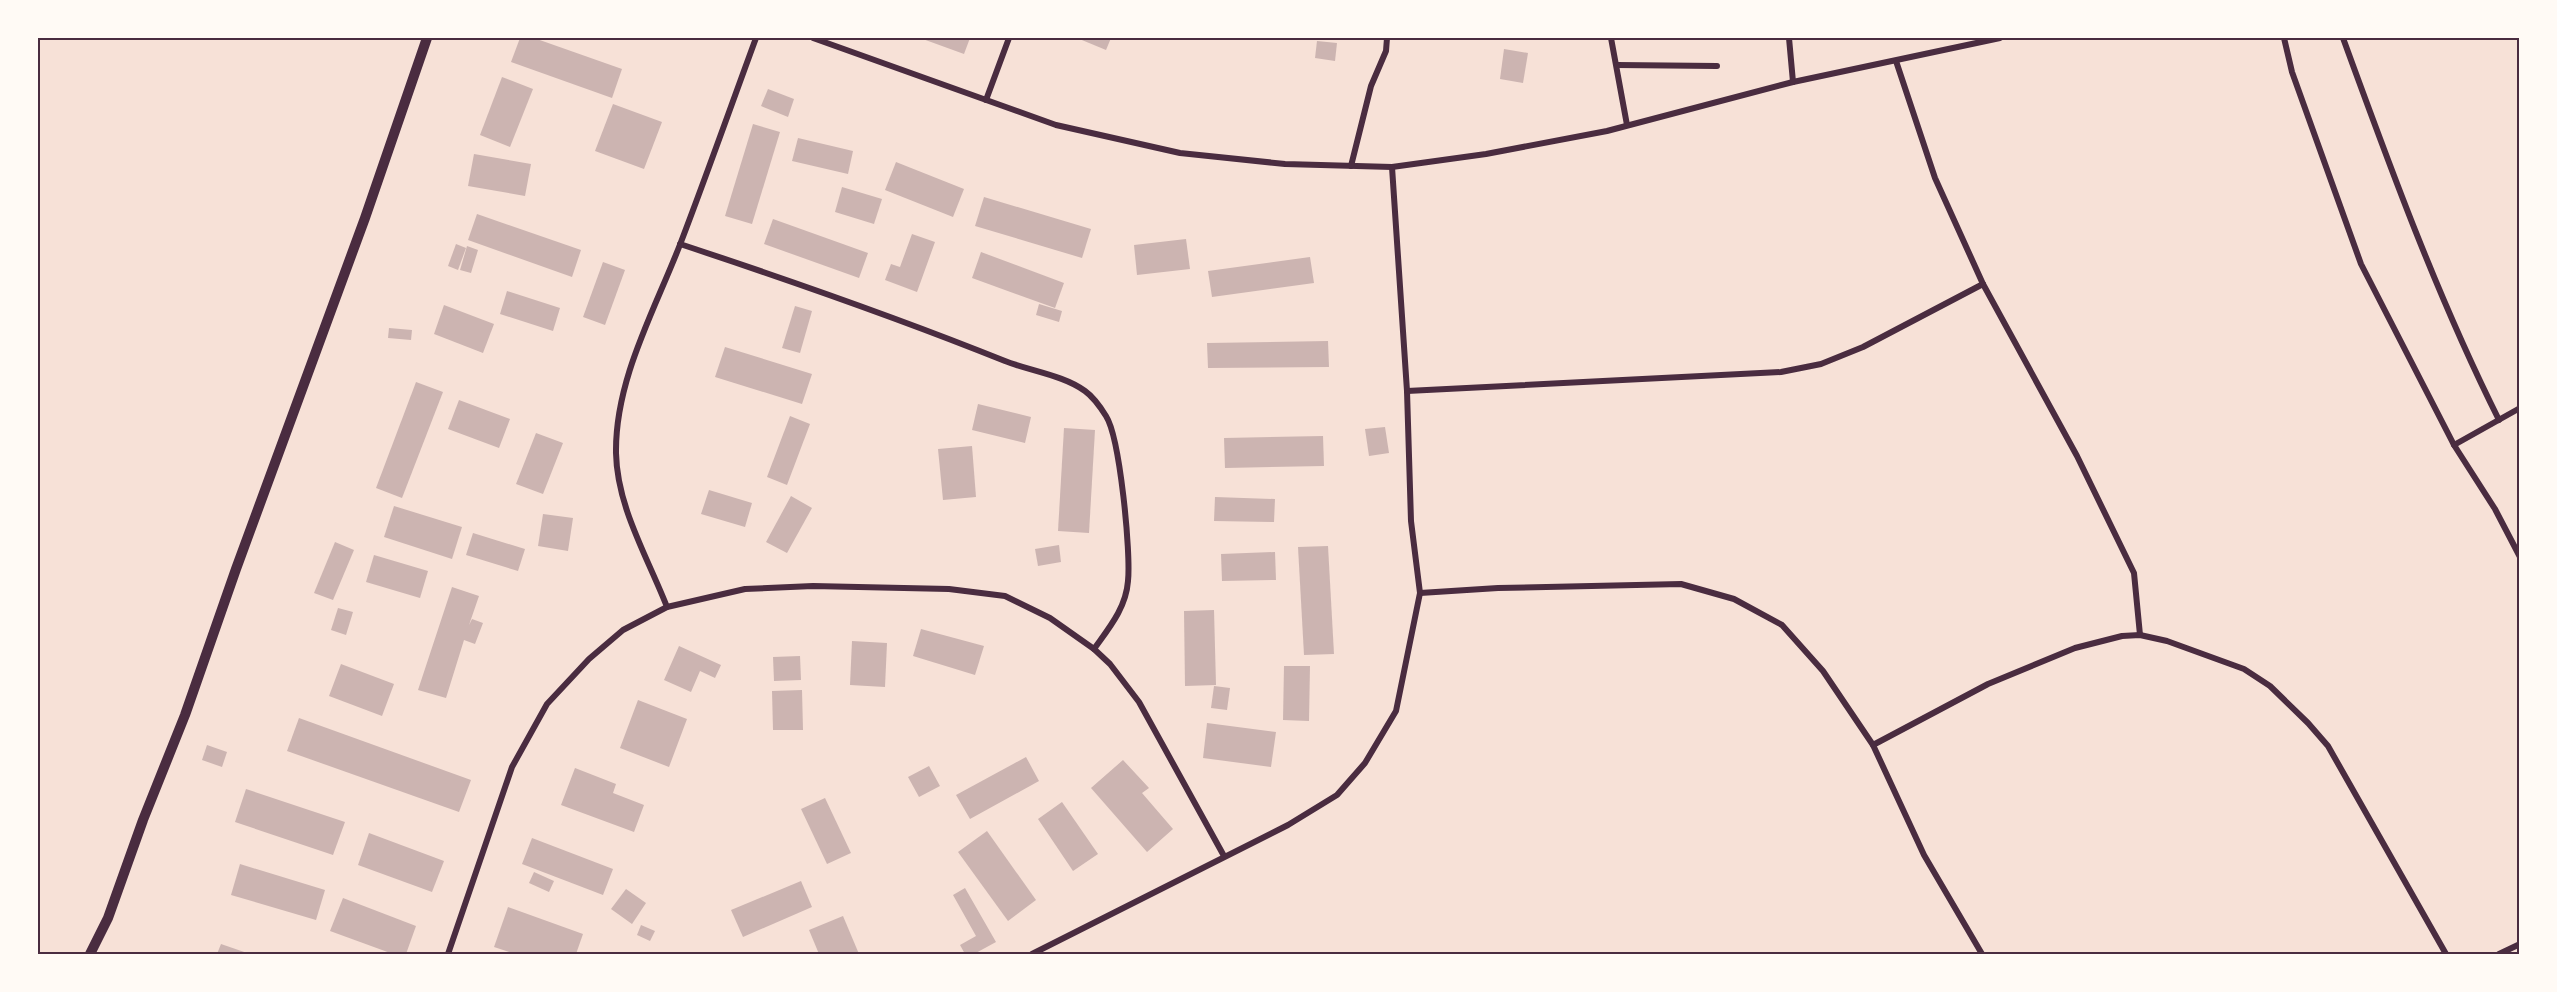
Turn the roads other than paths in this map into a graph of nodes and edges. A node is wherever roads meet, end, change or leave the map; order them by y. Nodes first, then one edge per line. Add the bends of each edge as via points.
1 (427, 38) edge
2 (756, 38) edge
3 (813, 38) edge
4 (1009, 38) edge
5 (1387, 38) edge
6 (1611, 38) edge
7 (1790, 38) edge
8 (2000, 38) edge
9 (2284, 38) edge
10 (2343, 38) edge
11 (1896, 61) junction
12 (1617, 65) junction
13 (1717, 66) dead end
14 (1793, 82) junction
15 (986, 99) junction
16 (1627, 125) junction
17 (1351, 166) junction
18 (1392, 167) junction
19 (680, 244) junction
20 (1983, 284) junction
21 (1407, 391) junction
22 (2520, 408) edge
23 (2499, 420) junction
24 (2454, 445) junction
25 (2520, 556) edge
26 (1420, 593) junction
27 (667, 607) junction
28 (2140, 635) junction
29 (1094, 649) junction
30 (1873, 745) junction
31 (1224, 856) junction
32 (2520, 944) edge
33 (90, 954) edge
34 (448, 954) edge
35 (1032, 954) edge
36 (1982, 954) edge
37 (2446, 954) edge
38 (2499, 954) edge

1 - 33 street via 185,716 108,918
2 - 19 street
3 - 15 street
4 - 15 street
5 - 17 street
6 - 12 street
7 - 14 street
8 - 11 street
9 - 24 street via 2292,72 2361,264
10 - 23 street via 2405,209 2462,347
11 - 14 street
11 - 20 street via 1935,178
12 - 13 street
12 - 16 street
14 - 16 street
15 - 17 street via 1056,125 1180,153 1285,164
16 - 18 street via 1486,154
17 - 18 street
18 - 21 street
19 - 27 street via 642,336 617,414 616,455 624,504
19 - 29 street via 836,296 1086,392 1107,416 1115,442 1125,515 1128,582 1118,616
20 - 21 street via 1863,347 1821,364 1781,372
20 - 28 street via 2077,456 2134,573
21 - 26 street via 1411,521
22 - 23 street
23 - 24 street
24 - 25 street
26 - 30 street via 1681,584 1734,599 1782,625 1823,671
26 - 31 street via 1396,711 1365,763 1337,795 1288,825
27 - 29 street via 745,590 813,586 949,589 1005,596 1050,618
27 - 34 street via 623,630 589,659 548,704 512,766
28 - 30 street via 2075,648 1988,684
28 - 37 street via 2244,669 2270,686 2308,723 2328,746
29 - 31 street via 1139,702
30 - 36 street via 1924,855
31 - 35 street
32 - 38 street

